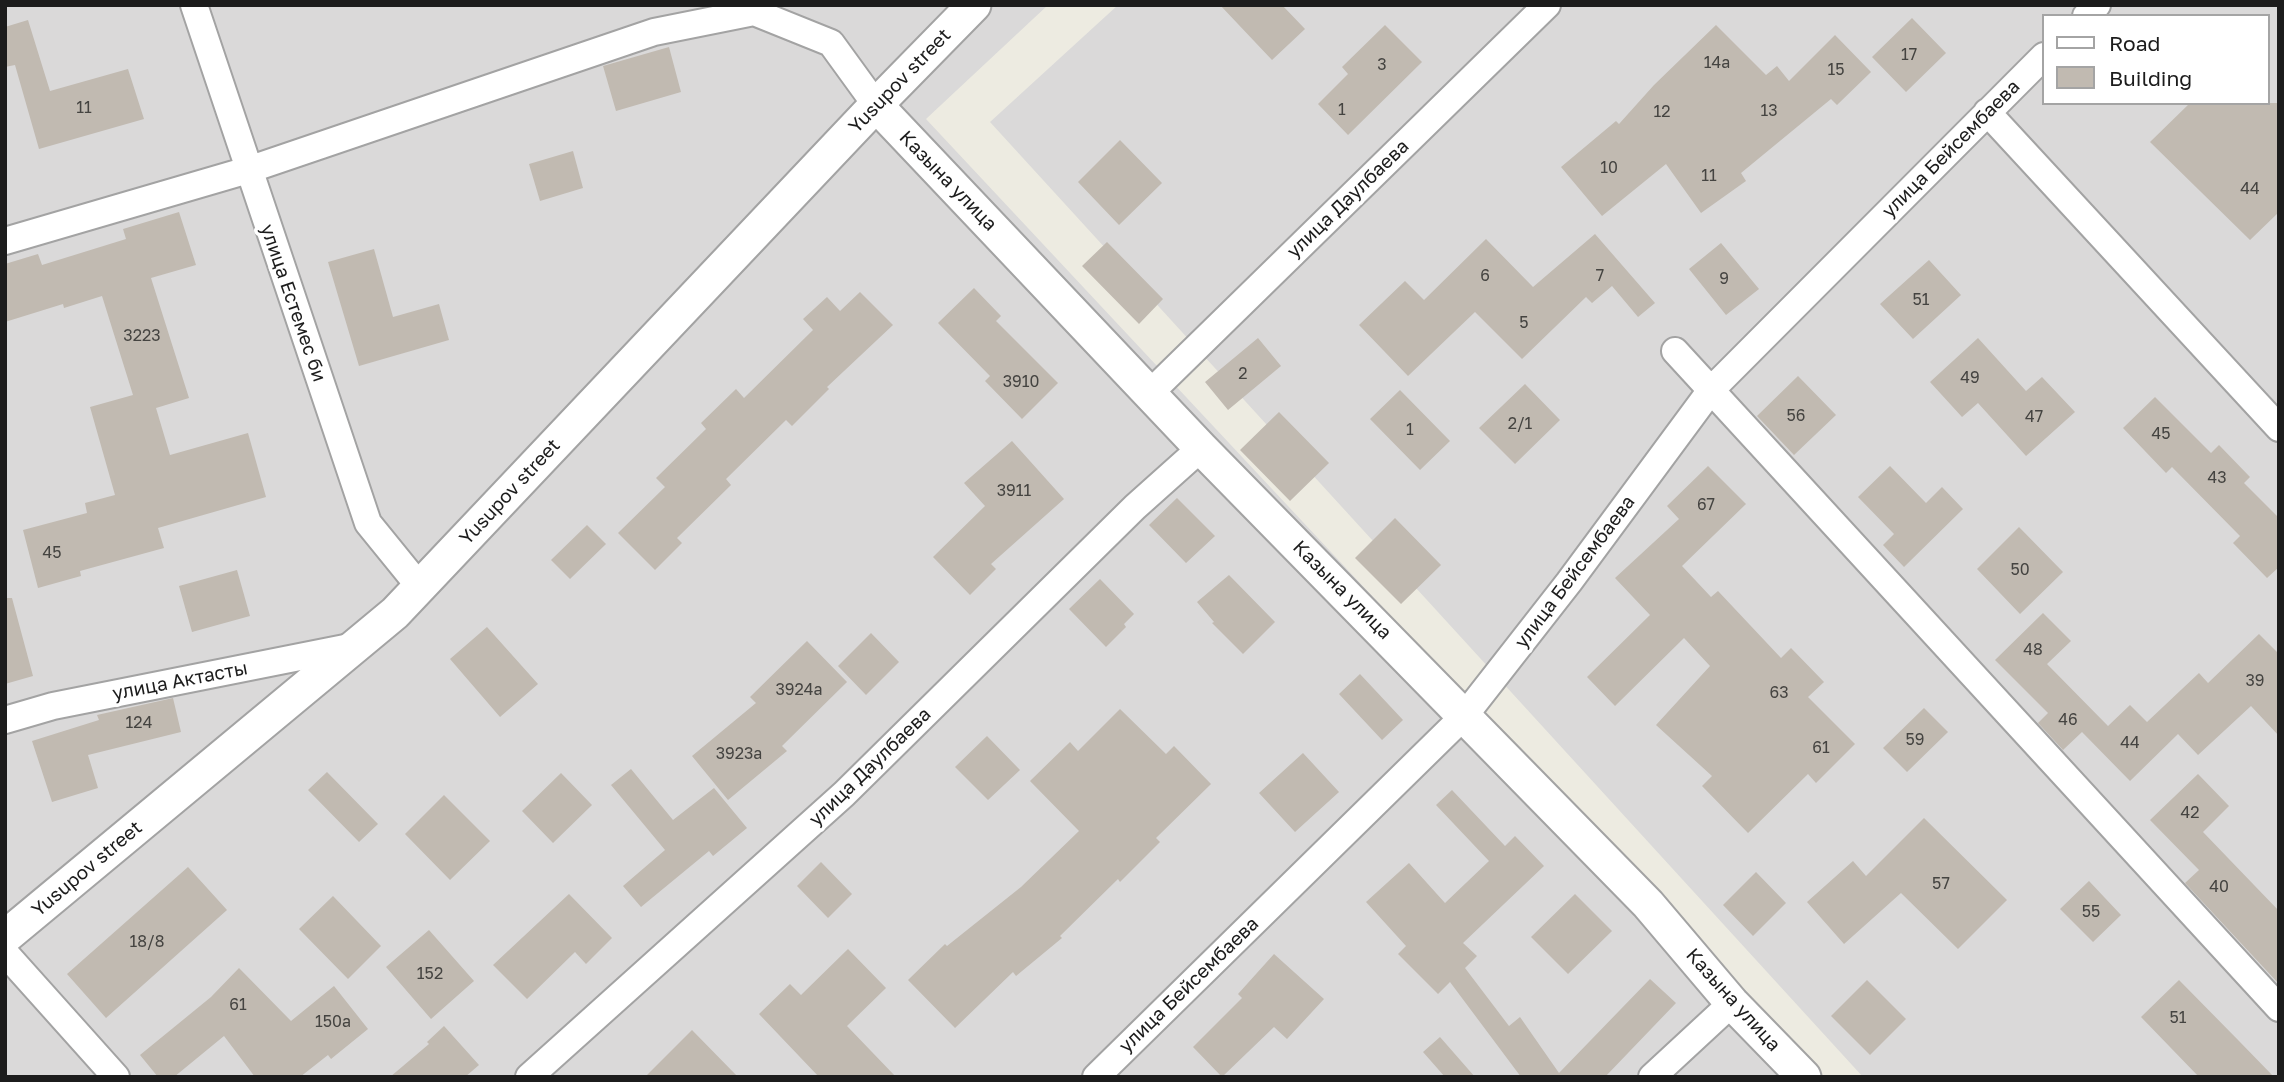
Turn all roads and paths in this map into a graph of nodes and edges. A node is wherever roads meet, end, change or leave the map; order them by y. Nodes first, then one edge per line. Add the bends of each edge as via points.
1 (194, 5) edge
2 (974, 5) edge
3 (1547, 5) edge
4 (2042, 59) edge
5 (876, 105) junction
6 (1987, 112) junction
7 (248, 170) junction
8 (5, 241) edge
9 (1675, 351) dead end
10 (1711, 390) junction
11 (1150, 393) junction
12 (2279, 428) edge
13 (1201, 447) junction
14 (420, 587) junction
15 (355, 646) junction
16 (1465, 715) junction
17 (5, 720) edge
18 (5, 937) edge
19 (5, 953) edge
20 (1732, 1003) junction
21 (2279, 1008) edge
22 (116, 1077) edge
23 (529, 1077) edge
24 (1096, 1077) edge
25 (1652, 1077) edge
26 (1804, 1077) edge

1 - 7 street, улица Естемес би
2 - 5 street, Yusupov street
3 - 11 street, улица Даулбаева
4 - 6 street, улица Бейсембаева
5 - 7 street via 831,43 754,12 654,32
5 - 11 street, Казына улица
5 - 14 street, Yusupov street
6 - 10 street, улица Бейсембаева
6 - 12 street
7 - 8 street
7 - 14 street, улица Естемес би via 368,523
9 - 10 street
10 - 16 street, улица Бейсембаева
10 - 21 street
11 - 13 street, Казына улица
13 - 16 street, Казына улица
13 - 23 street, улица Даулбаева via 844,794
14 - 15 street, Yusupov street
15 - 17 street, улица Актасты via 52,705
15 - 18 street, Yusupov street
16 - 20 street, Казына улица via 1648,904
16 - 24 street, улица Бейсембаева
19 - 22 street
20 - 25 street
20 - 26 street, Казына улица

